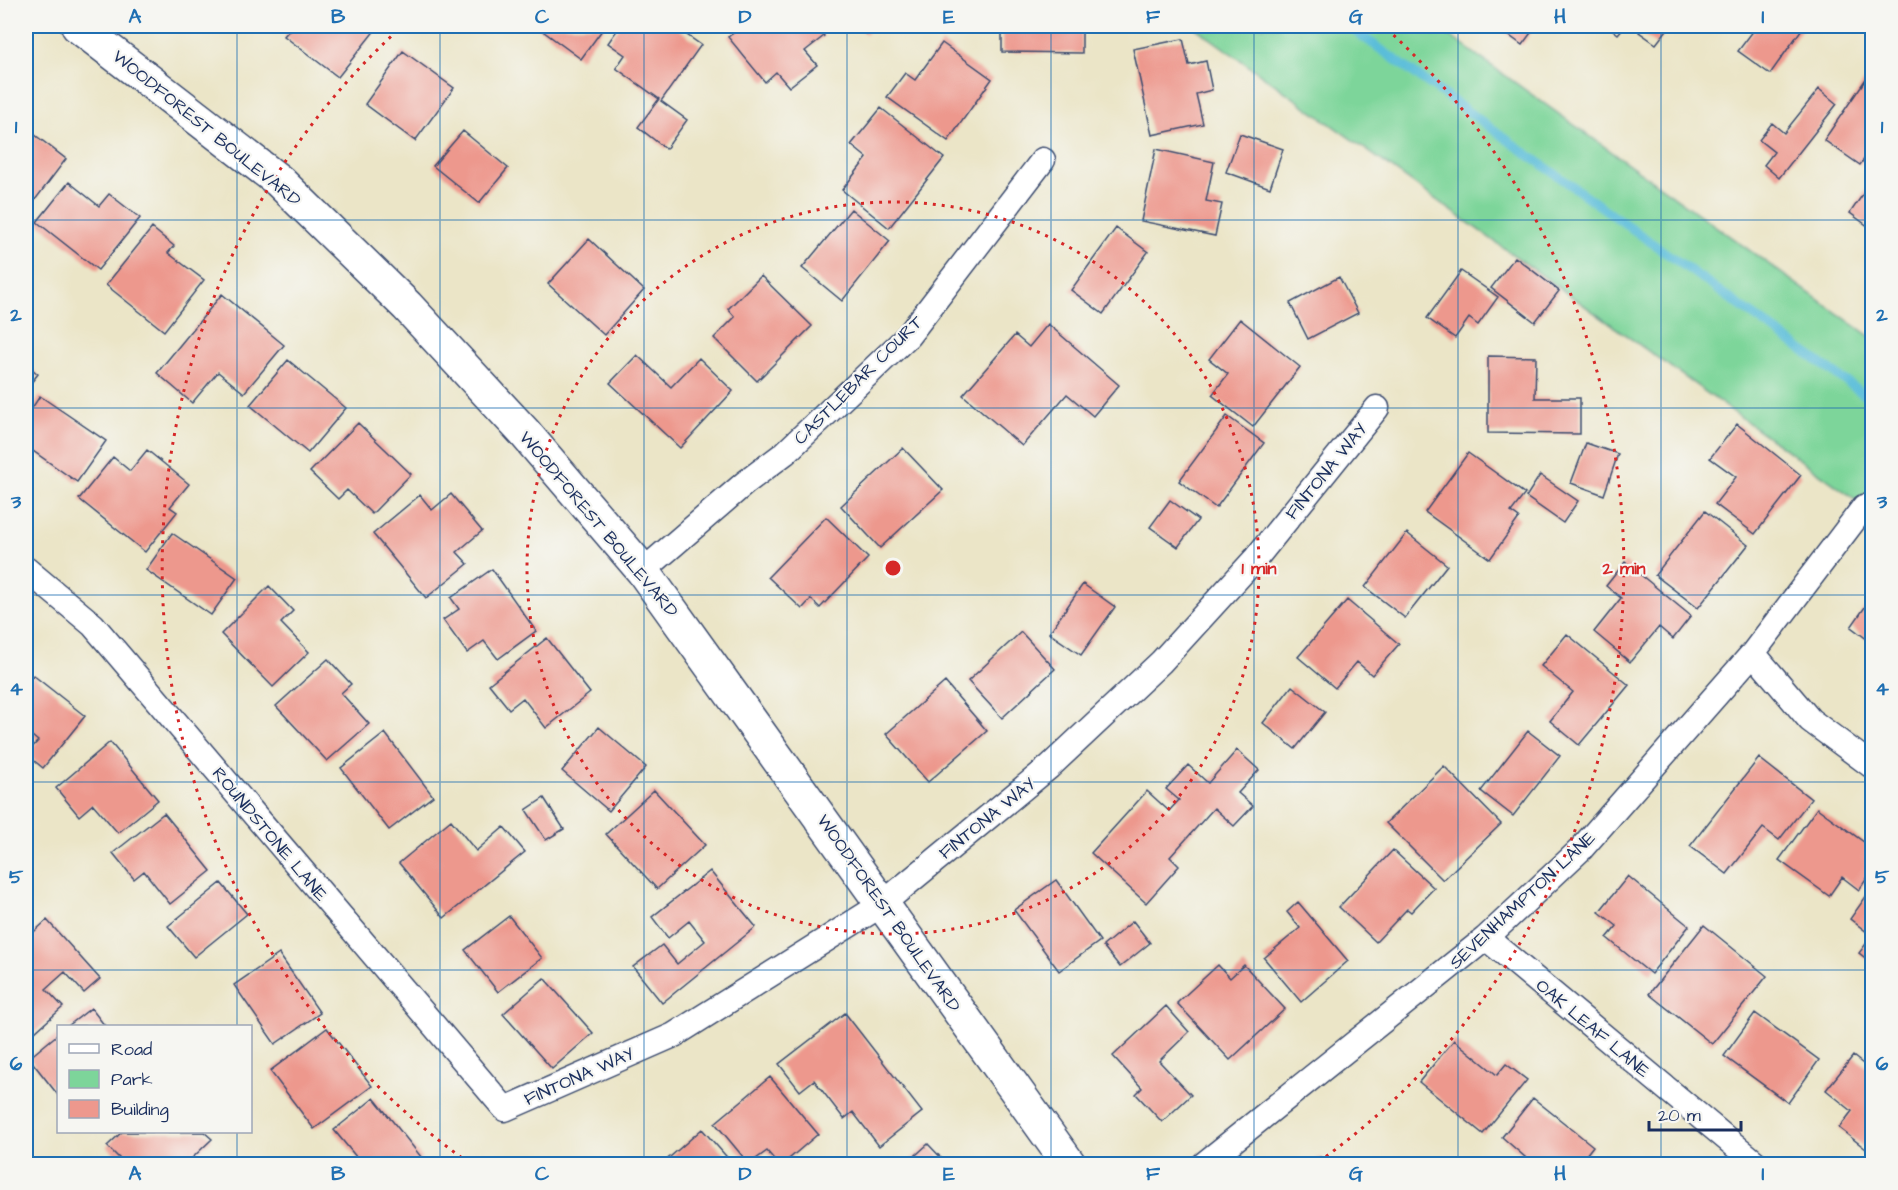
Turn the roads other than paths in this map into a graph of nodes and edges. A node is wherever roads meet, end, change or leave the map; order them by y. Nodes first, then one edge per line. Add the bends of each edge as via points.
1 (78, 26) edge
2 (1043, 160) dead end
3 (1377, 408) dead end
4 (1864, 507) dead end
5 (26, 569) edge
6 (643, 571) junction
7 (1754, 653) junction
8 (1872, 766) edge
9 (881, 905) junction
10 (1486, 938) junction
11 (505, 1109) joint
12 (1070, 1164) edge
13 (1204, 1164) edge
14 (1756, 1164) edge

1 - 6 main road, WOODFOREST BOULEVARD via 279,182 407,306 524,432
2 - 6 street, CASTLEBAR COURT via 908,336 785,453
3 - 9 street, FINTONA WAY via 1256,558 1161,662 1049,767
4 - 7 street, SEVENHAMPTON LANE
5 - 11 street, ROUNDSTONE LANE via 93,625
6 - 9 main road, WOODFOREST BOULEVARD
7 - 8 street via 1810,720
7 - 10 street, SEVENHAMPTON LANE via 1581,849
9 - 11 street, FINTONA WAY via 674,1035
9 - 12 main road, WOODFOREST BOULEVARD
10 - 13 street, SEVENHAMPTON LANE
10 - 14 street, OAK LEAF LANE

